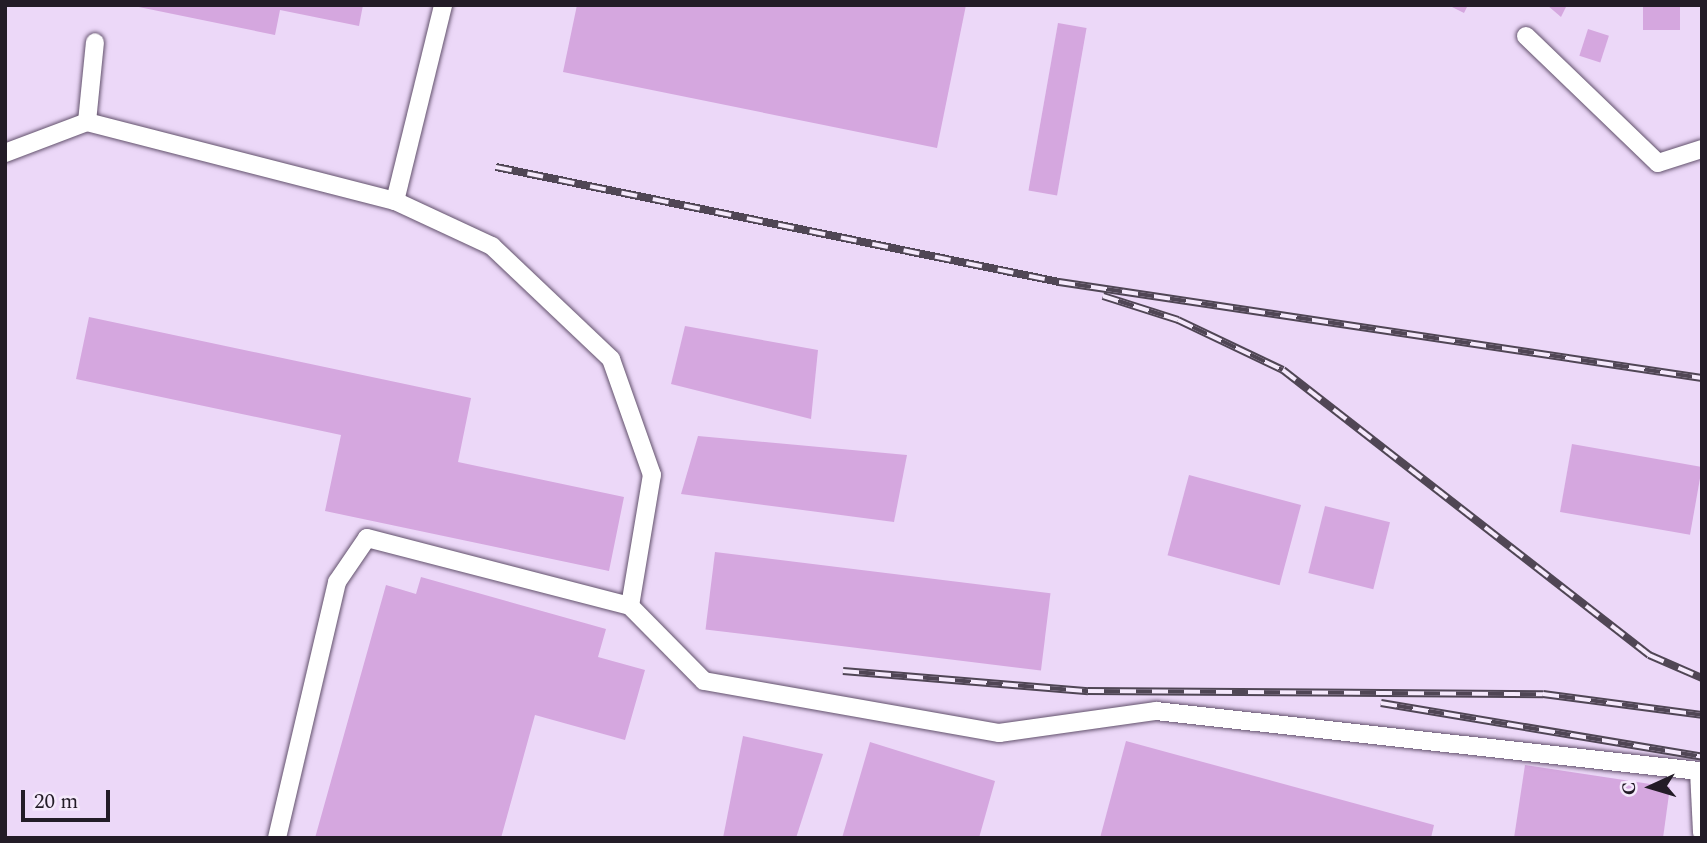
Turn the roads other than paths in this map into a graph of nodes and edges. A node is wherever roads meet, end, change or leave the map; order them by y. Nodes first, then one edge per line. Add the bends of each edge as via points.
1 (443, 5) edge
2 (1526, 36) dead end
3 (95, 42) dead end
4 (87, 122) junction
5 (1702, 149) edge
6 (5, 153) edge
7 (395, 201) junction
8 (630, 606) junction
9 (1702, 833) edge
10 (277, 838) edge

1 - 7 lane
2 - 5 lane via 1658,163
3 - 4 lane
4 - 6 lane
4 - 7 lane
7 - 8 lane via 492,246 611,359 652,475
8 - 9 lane via 704,681 999,733 1156,711 1699,771
8 - 10 lane via 368,538 337,582

